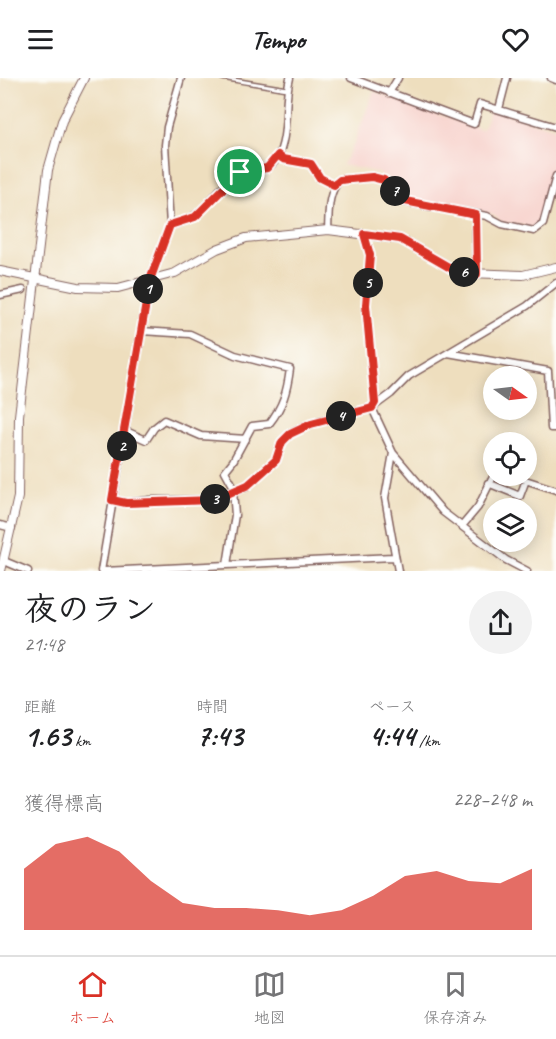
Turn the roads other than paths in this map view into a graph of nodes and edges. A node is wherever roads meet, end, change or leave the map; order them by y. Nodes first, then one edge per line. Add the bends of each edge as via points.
1 (84, 78) edge
2 (181, 78) edge
3 (222, 78) edge
4 (290, 78) edge
5 (351, 78) edge
6 (398, 78) edge
7 (507, 78) edge
8 (551, 78) edge
9 (556, 81) edge
10 (287, 89) junction
11 (389, 93) junction
12 (499, 109) junction
13 (556, 127) edge
14 (278, 155) junction
15 (556, 176) edge
16 (334, 185) junction
17 (476, 215) junction
18 (170, 225) junction
19 (328, 230) junction
20 (364, 234) junction
21 (556, 267) edge
22 (0, 271) edge
23 (477, 274) junction
24 (36, 280) junction
25 (150, 280) junction
26 (556, 283) edge
27 (23, 290) dead end
28 (0, 295) edge
29 (141, 331) junction
30 (447, 353) junction
31 (374, 405) junction
32 (556, 428) edge
33 (124, 430) junction
34 (246, 439) junction
35 (393, 453) junction
36 (537, 484) edge
37 (487, 486) edge
38 (495, 486) edge
39 (524, 486) edge
40 (556, 490) edge
41 (235, 491) junction
42 (112, 500) junction
43 (0, 525) edge
44 (462, 526) junction
45 (12, 528) junction
46 (393, 557) junction
47 (4, 561) junction
48 (229, 567) edge
49 (1, 571) edge
50 (28, 571) edge
51 (102, 571) edge
52 (398, 571) edge
53 (527, 571) edge

1 - 24 street via 53,146
2 - 18 street via 165,145
3 - 10 lane
4 - 10 street
5 - 11 street
6 - 11 street
7 - 12 street
8 - 9 street
10 - 14 street
11 - 12 street via 474,124 480,104
12 - 13 street
14 - 16 street via 311,164 320,178
14 - 18 street via 267,168 240,172 195,217
15 - 17 street via 540,229 502,225 492,217
16 - 17 street via 340,180 372,177 384,180 405,201
16 - 19 street
17 - 23 street
18 - 25 street
19 - 20 street
19 - 25 street via 246,238 175,273
20 - 23 street via 400,239 452,269
20 - 31 street via 370,255 366,305
21 - 23 street via 523,275
22 - 24 street
24 - 25 street via 102,289
24 - 45 street via 19,416 20,473
25 - 29 street
26 - 30 street via 536,301
27 - 28 street
29 - 33 street
29 - 34 street via 190,334 235,355 290,369 281,408 268,424 252,426
30 - 31 street via 409,376
30 - 32 street via 549,371 551,428
31 - 35 street
31 - 41 street via 290,434 282,442 276,460 248,485
33 - 34 street via 146,440 164,420 201,436
33 - 42 street
34 - 41 street via 225,471
35 - 44 street via 434,503
35 - 46 street via 385,498
36 - 40 street
37 - 44 street via 478,507
38 - 39 street via 520,496
41 - 42 street via 213,500
41 - 48 street
42 - 51 street
43 - 45 street
44 - 53 street
45 - 47 street
46 - 48 street
46 - 52 street
47 - 49 street
47 - 50 street
48 - 51 street

